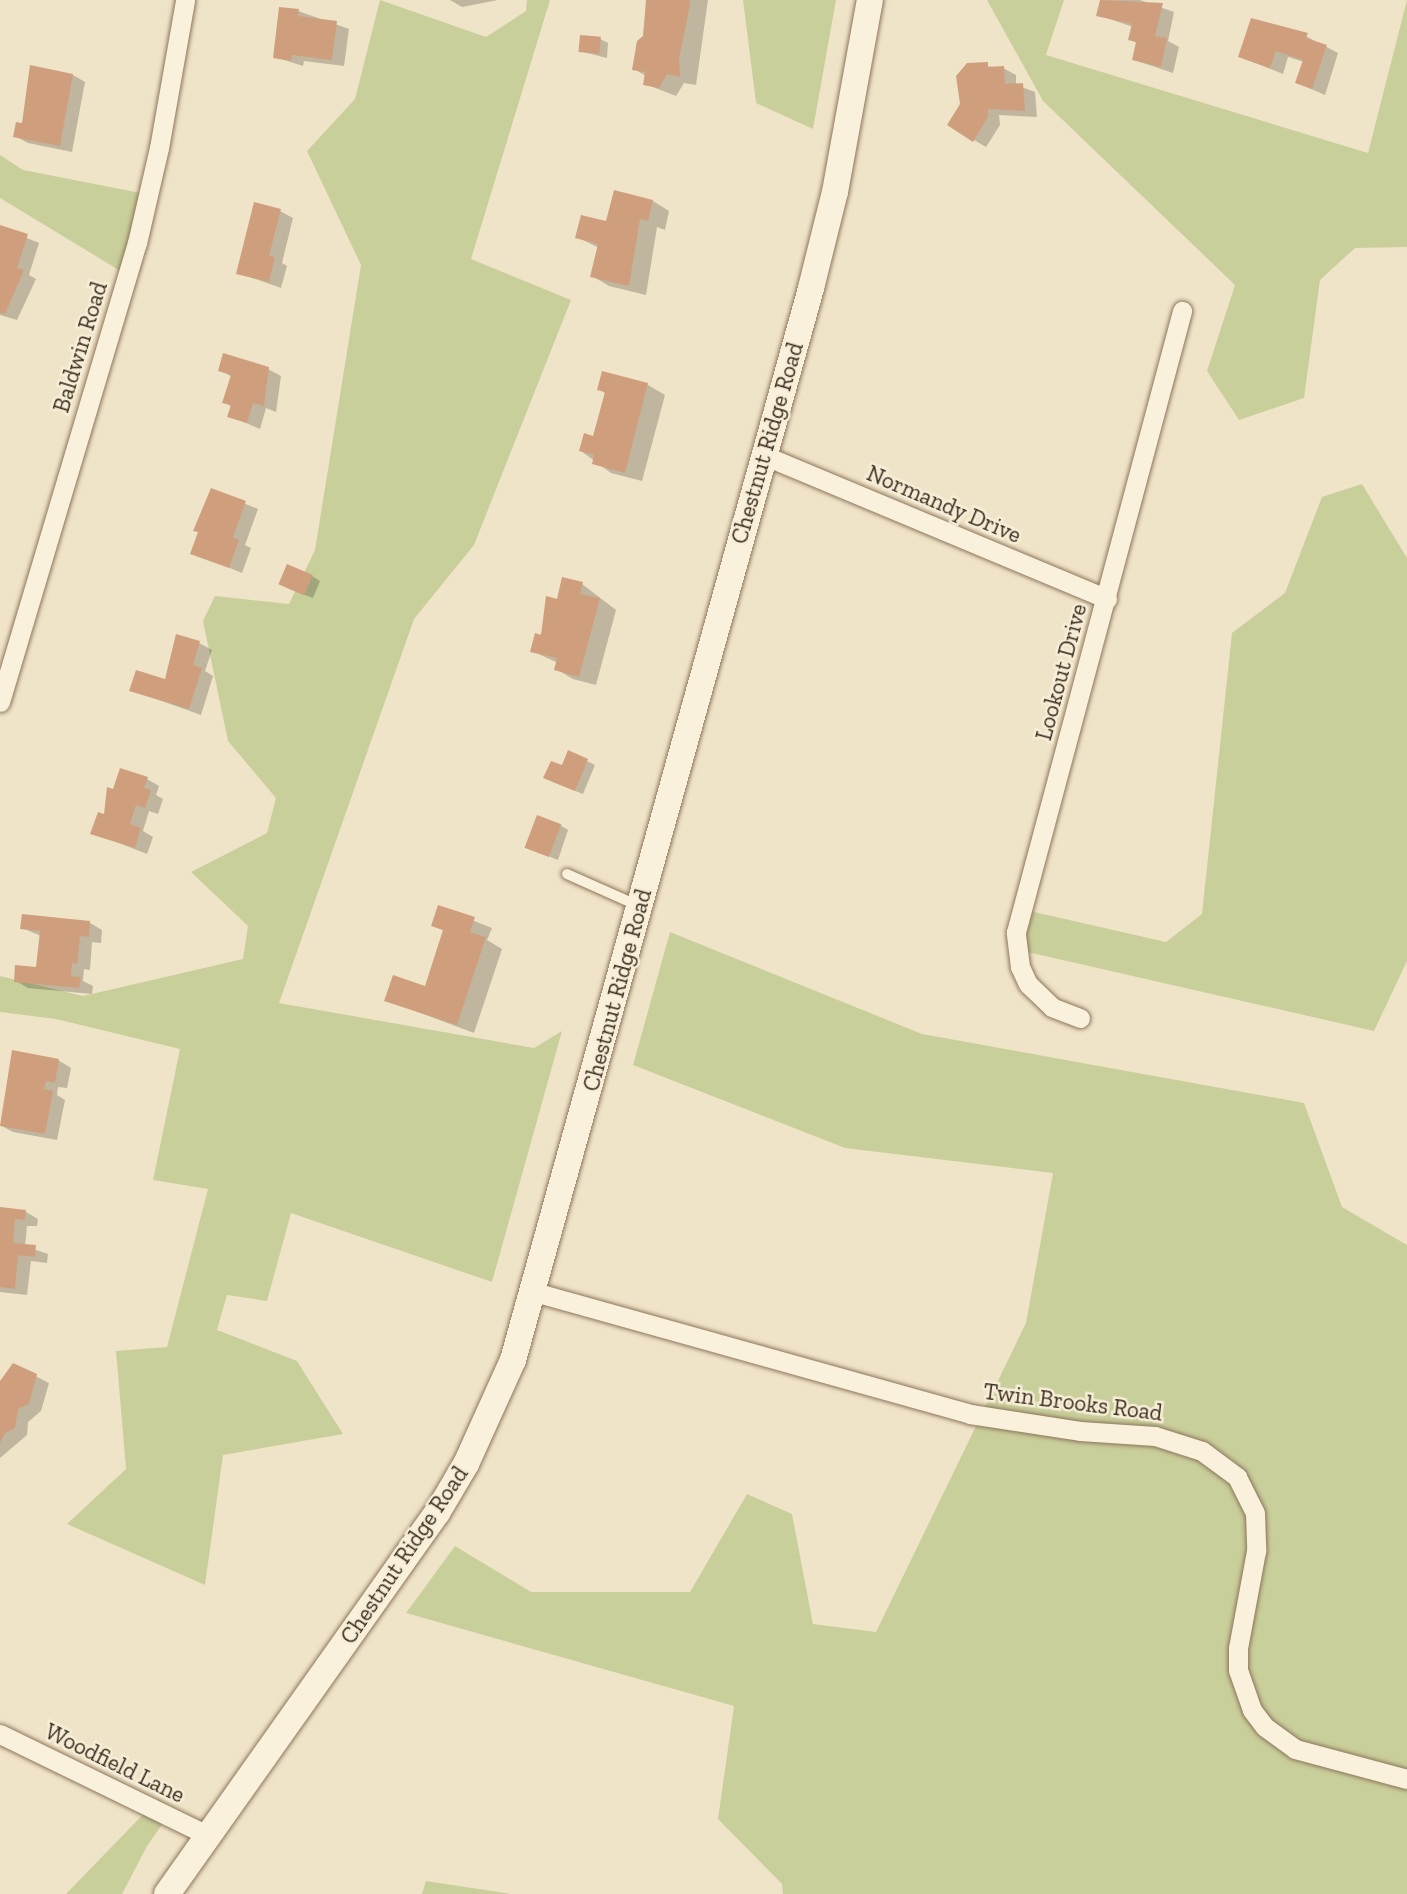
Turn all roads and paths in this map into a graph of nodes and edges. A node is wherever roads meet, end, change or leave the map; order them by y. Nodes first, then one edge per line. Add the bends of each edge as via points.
1 (185, 0) edge
2 (867, 2) edge
3 (1182, 311) dead end
4 (763, 455) junction
5 (1107, 599) junction
6 (0, 702) edge
7 (566, 874) dead end
8 (640, 906) junction
9 (1080, 1018) dead end
10 (534, 1292) junction
11 (0, 1734) edge
12 (1407, 1779) edge
13 (209, 1836) junction
14 (167, 1894) edge

1 - 6 street, Baldwin Road via 137,243
2 - 4 main road, Chestnut Ridge Road via 835,192
3 - 5 street, Lookout Drive
4 - 5 street, Normandy Drive
4 - 8 main road, Chestnut Ridge Road
5 - 9 street, Lookout Drive via 1016,932 1020,967 1028,984 1052,1007
7 - 8 lane
8 - 10 main road, Chestnut Ridge Road
10 - 12 street, Twin Brooks Road via 970,1414 1080,1431 1155,1436 1202,1451 1237,1477 1255,1513 1256,1551 1238,1648 1243,1691 1252,1710 1265,1727 1295,1749
10 - 13 main road, Chestnut Ridge Road via 491,1412 437,1513
11 - 13 street, Woodfield Lane
13 - 14 main road, Chestnut Ridge Road

